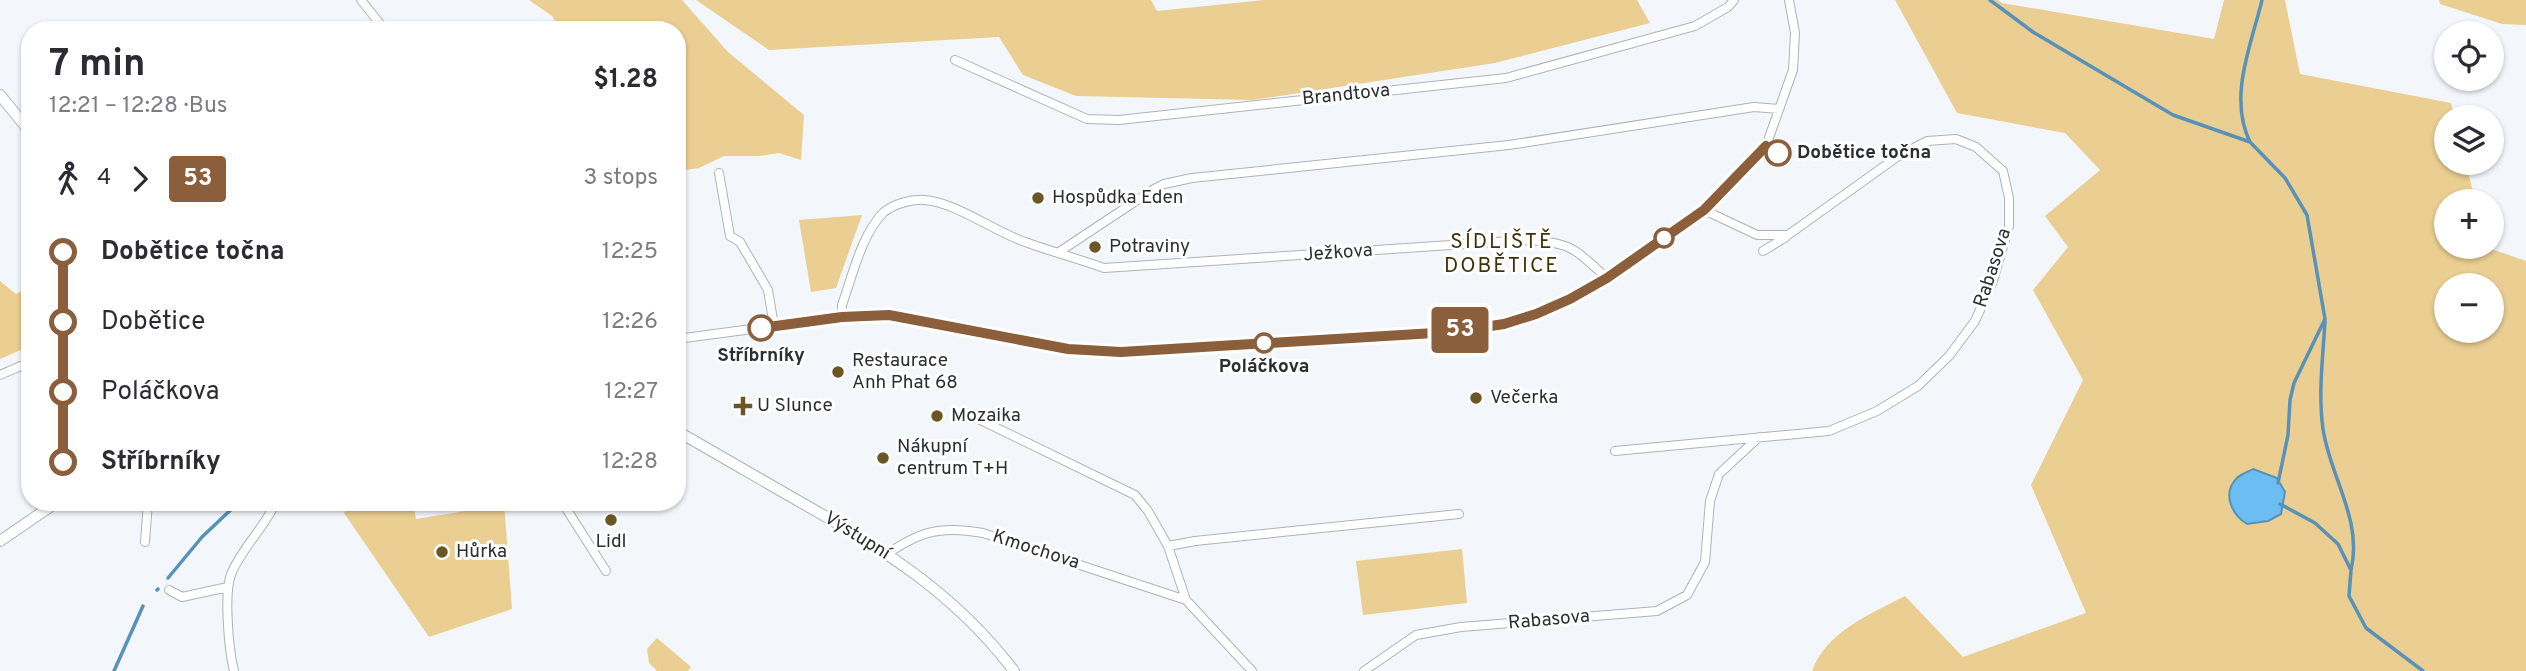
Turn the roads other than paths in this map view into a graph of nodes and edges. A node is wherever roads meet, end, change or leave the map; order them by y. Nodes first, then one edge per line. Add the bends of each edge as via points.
1 (361, 0) edge
2 (1734, 0) edge
3 (1789, 0) edge
4 (378, 21) edge
5 (955, 60) dead end
6 (0, 95) edge
7 (1779, 109) junction
8 (21, 121) edge
9 (1766, 146) junction
10 (1781, 154) dead end
11 (719, 173) dead end
12 (1704, 210) junction
13 (1788, 235) junction
14 (1763, 251) dead end
15 (1059, 252) junction
16 (1607, 278) junction
17 (842, 317) junction
18 (774, 326) junction
19 (686, 338) edge
20 (21, 366) edge
21 (0, 375) edge
22 (966, 413) dead end
23 (686, 436) edge
24 (1759, 437) junction
25 (1615, 452) dead end
26 (44, 511) edge
27 (147, 511) edge
28 (272, 511) edge
29 (568, 511) edge
30 (1459, 514) dead end
31 (0, 541) edge
32 (145, 542) dead end
33 (1168, 546) junction
34 (887, 554) junction
35 (606, 571) dead end
36 (228, 587) junction
37 (169, 590) dead end
38 (1186, 600) junction
39 (234, 671) edge
40 (1014, 671) edge
41 (1252, 671) edge
42 (1364, 671) edge

1 - 4 street
2 - 5 street, Brandtova via 1695,26 1506,78 1119,120 1087,119
3 - 7 street via 1795,33 1793,70
6 - 8 street
7 - 9 street
7 - 15 street via 1754,107 1509,145 1192,178 1164,184
9 - 10 street
9 - 12 street
11 - 18 street via 730,236 740,242 768,290
12 - 13 street via 1757,235
12 - 16 street
13 - 14 street, Rabasova
13 - 24 street, Rabasova via 1897,157 1927,141 1956,139 1976,147 2003,171 2009,226 1975,321 1950,356 1918,386 1877,411 1829,431
15 - 16 street, Ježkova via 1104,268 1527,240 1574,248
15 - 17 street via 1026,243 956,210 910,200 886,210 870,230 842,305
16 - 17 street via 1536,314 1491,326 1121,352 1068,349 889,315
17 - 18 street
18 - 19 street
20 - 21 street
22 - 33 street, Kmochova via 1135,495
23 - 34 street, Výstupní
24 - 25 street, Rabasova
24 - 42 street, Rabasova via 1719,474 1710,501 1704,562 1687,595 1657,611 1461,627 1416,635
26 - 31 street
27 - 32 street
28 - 36 street via 231,573
29 - 35 street
30 - 33 street
33 - 38 street, Kmochova
34 - 38 street, Kmochova via 903,543 954,528 984,533
34 - 40 street, Výstupní via 964,613
36 - 37 street via 182,597
36 - 39 street
38 - 41 street, Kmochova

